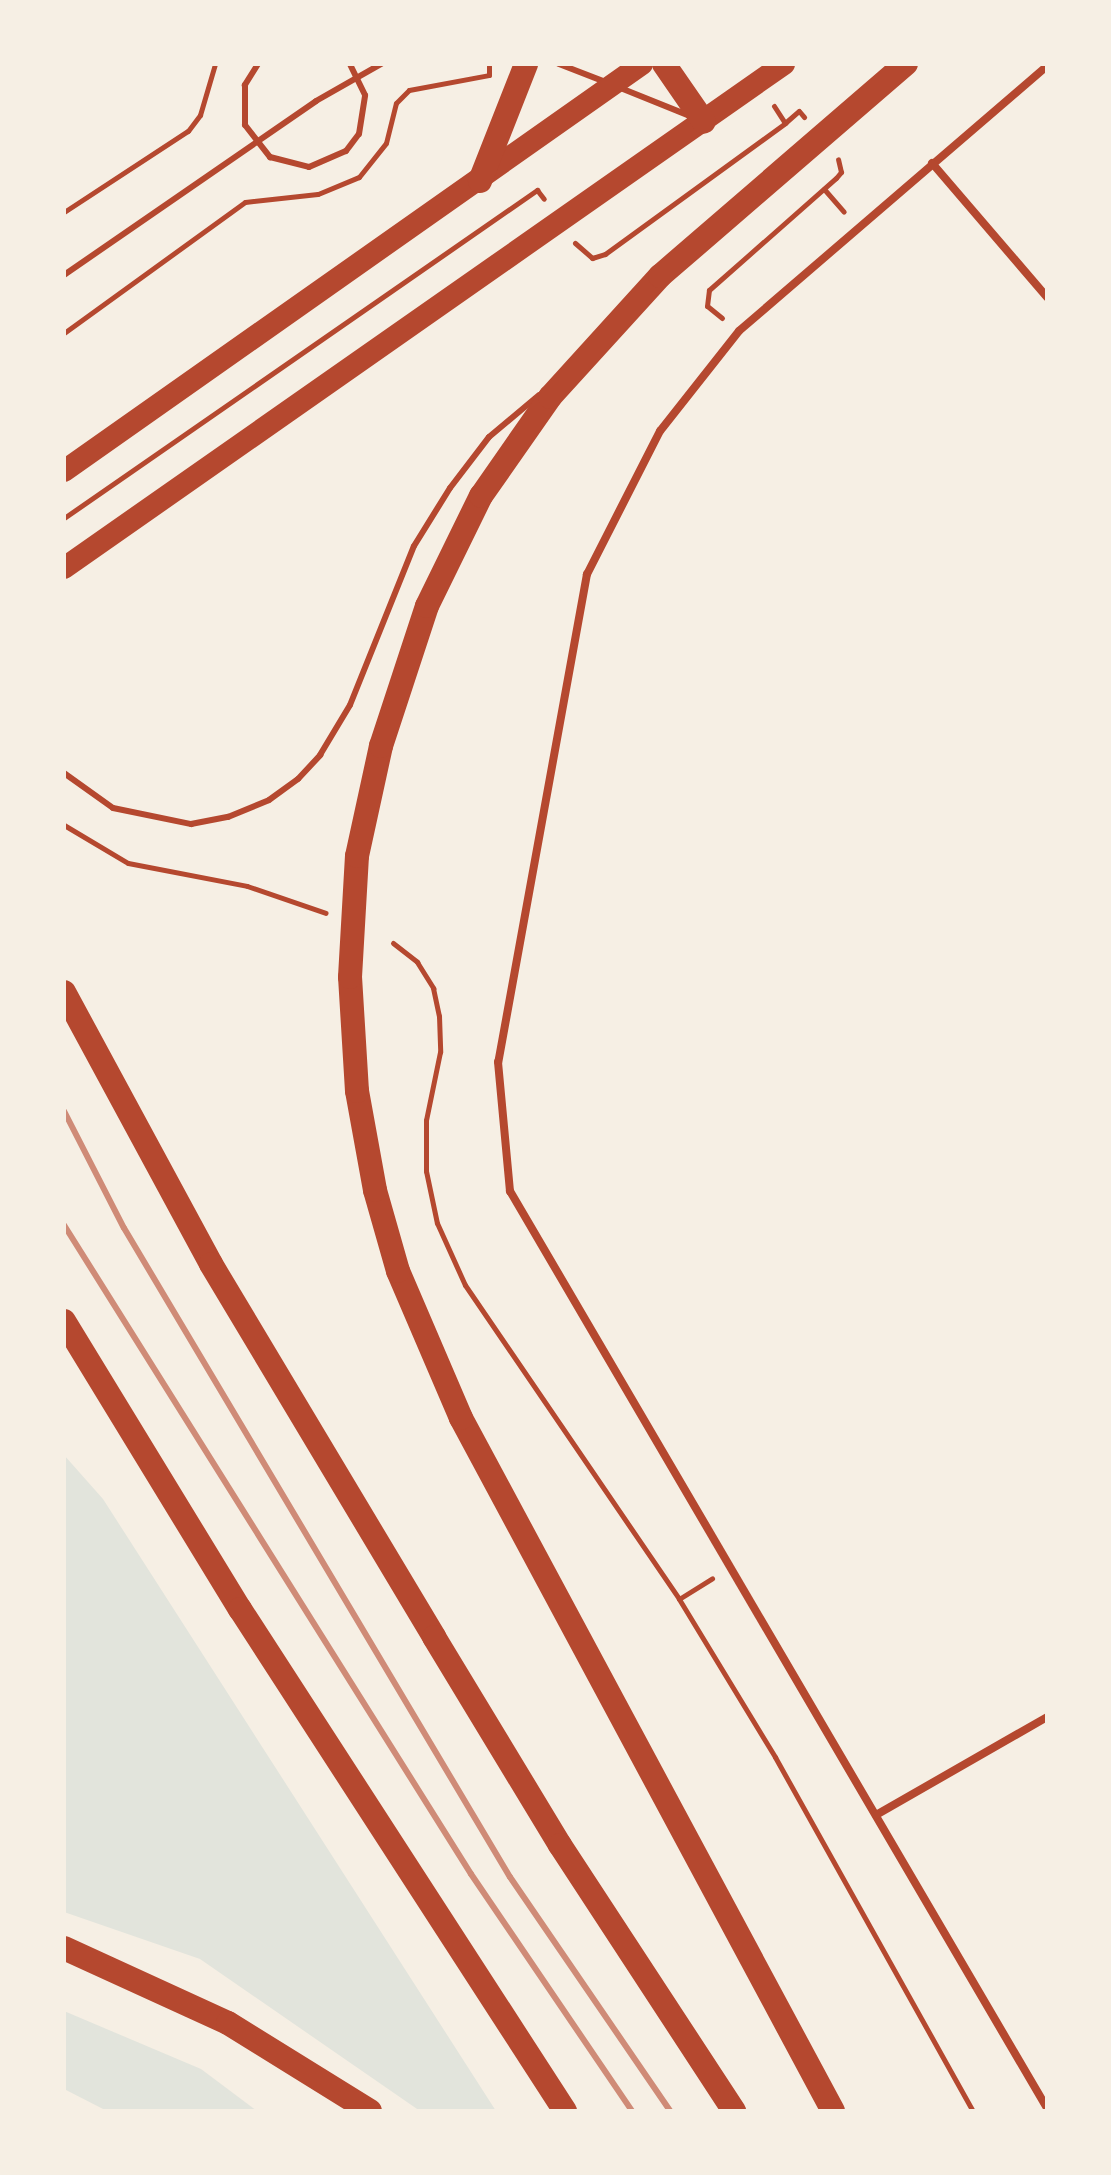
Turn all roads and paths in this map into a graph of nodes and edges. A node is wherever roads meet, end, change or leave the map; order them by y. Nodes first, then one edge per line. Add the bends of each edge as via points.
1 (215, 64) edge
2 (258, 64) edge
3 (350, 64) edge
4 (381, 64) edge
5 (526, 64) edge
6 (559, 64) edge
7 (642, 64) edge
8 (664, 64) edge
9 (784, 64) edge
10 (906, 64) edge
11 (489, 66) dead end
12 (1047, 66) edge
13 (359, 76) junction
14 (613, 85) junction
15 (775, 108) dead end
16 (704, 122) junction
17 (785, 123) junction
18 (810, 124) dead end
19 (255, 144) junction
20 (830, 148) dead end
21 (932, 163) junction
22 (480, 181) junction
23 (824, 189) junction
24 (542, 197) dead end
25 (64, 212) edge
26 (858, 227) junction
27 (581, 251) dead end
28 (64, 275) edge
29 (1047, 297) edge
30 (739, 331) junction
31 (64, 333) edge
32 (581, 359) junction
33 (64, 471) edge
34 (64, 518) edge
35 (64, 568) edge
36 (64, 773) edge
37 (64, 825) edge
38 (330, 915) dead end
39 (393, 943) dead end
40 (64, 992) edge
41 (64, 1321) edge
42 (730, 1566) junction
43 (679, 1599) junction
44 (1047, 1717) edge
45 (876, 1815) junction
46 (64, 1948) edge
47 (1047, 2108) edge
48 (370, 2111) edge
49 (565, 2111) edge
50 (734, 2111) edge
51 (833, 2111) edge
52 (973, 2111) edge

1 - 25 path via 200,115 188,131
2 - 19 lane via 245,85 242,106
3 - 13 lane
4 - 13 lane
5 - 22 highway
6 - 14 lane
7 - 14 highway
8 - 16 highway
9 - 16 highway
10 - 32 highway via 711,229
11 - 31 path via 489,75 409,90 396,103 386,143 359,177 318,194 245,202
12 - 21 street
13 - 19 lane
13 - 19 lane via 365,115 346,151 309,167 288,166
14 - 16 lane
14 - 22 highway
15 - 17 path
16 - 35 highway
17 - 18 path via 799,111
17 - 27 path via 605,254 592,258
19 - 28 lane
20 - 23 path via 841,172
21 - 26 street
21 - 29 street
22 - 33 highway
23 - 26 path
23 - 30 path via 723,272 709,290 707,306
24 - 34 path via 537,190
26 - 30 street
30 - 42 street via 660,431 587,574 498,1062 510,1191
32 - 36 lane via 489,437 450,488 414,546 350,705 320,755 298,779 255,806 191,824 113,808
32 - 51 highway via 481,496 427,606 381,746 357,856 350,977 357,1091 375,1190 398,1271 461,1418
37 - 38 path via 128,863 247,886
39 - 43 path via 425,975 439,1016 440,1052 426,1120 426,1171 437,1223 465,1285
40 - 50 highway via 211,1264 434,1637 560,1845
41 - 49 highway via 257,1636
42 - 43 path
42 - 45 street
43 - 52 path via 775,1757
44 - 45 street
45 - 47 street
46 - 48 highway via 228,2023

